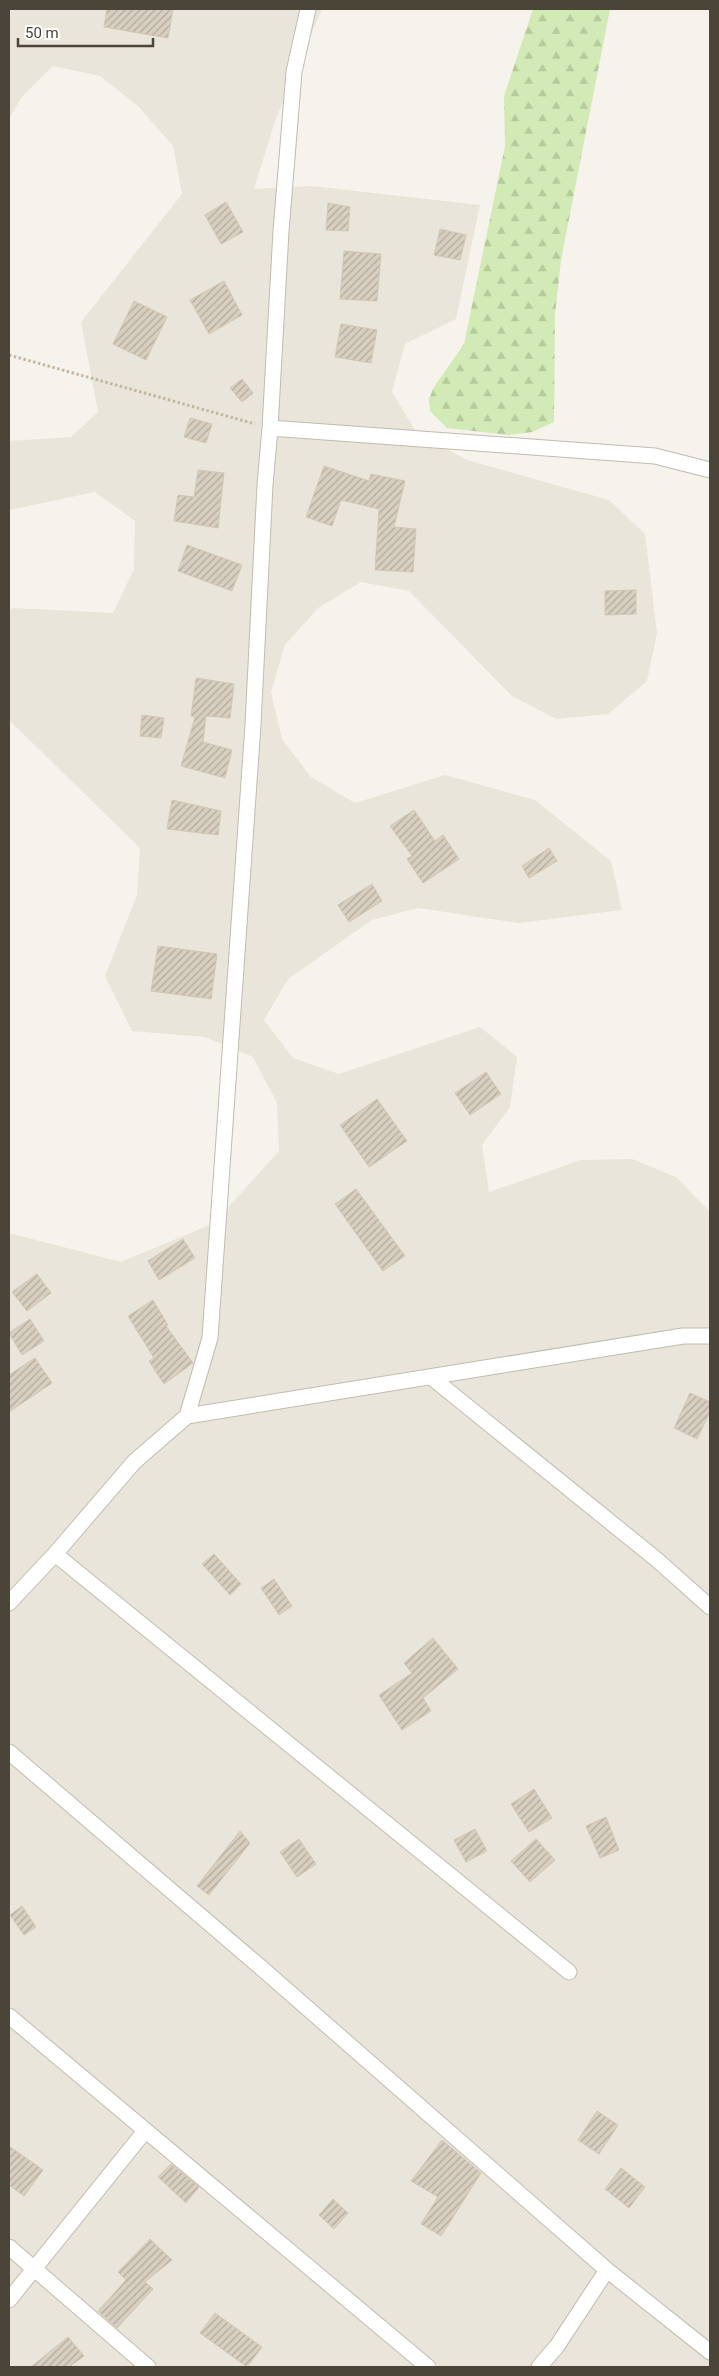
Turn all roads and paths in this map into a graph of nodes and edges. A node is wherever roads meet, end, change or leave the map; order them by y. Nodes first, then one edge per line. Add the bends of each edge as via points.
1 (308, 9) edge
2 (9, 355) edge
3 (270, 428) junction
4 (710, 470) edge
5 (710, 1336) edge
6 (431, 1377) junction
7 (187, 1416) junction
8 (55, 1554) junction
9 (9, 1603) edge
10 (710, 1607) edge
11 (9, 1752) edge
12 (570, 1972) dead end
13 (9, 2016) edge
14 (145, 2131) junction
15 (9, 2248) edge
16 (34, 2269) junction
17 (607, 2270) junction
18 (9, 2300) edge
19 (710, 2352) edge
20 (148, 2367) edge
21 (428, 2367) edge
22 (539, 2367) edge

1 - 3 street via 294,72
2 - 3 path
3 - 4 street via 655,456
3 - 7 street via 254,725 213,1307 210,1338
5 - 6 street via 683,1336
6 - 7 street
6 - 10 street via 656,1559
7 - 8 street via 134,1462
8 - 9 street
8 - 12 street
11 - 17 street via 258,1964
13 - 14 street
14 - 16 street
14 - 21 street
15 - 16 street
16 - 18 street
16 - 20 street
17 - 19 street
17 - 22 street via 557,2346

